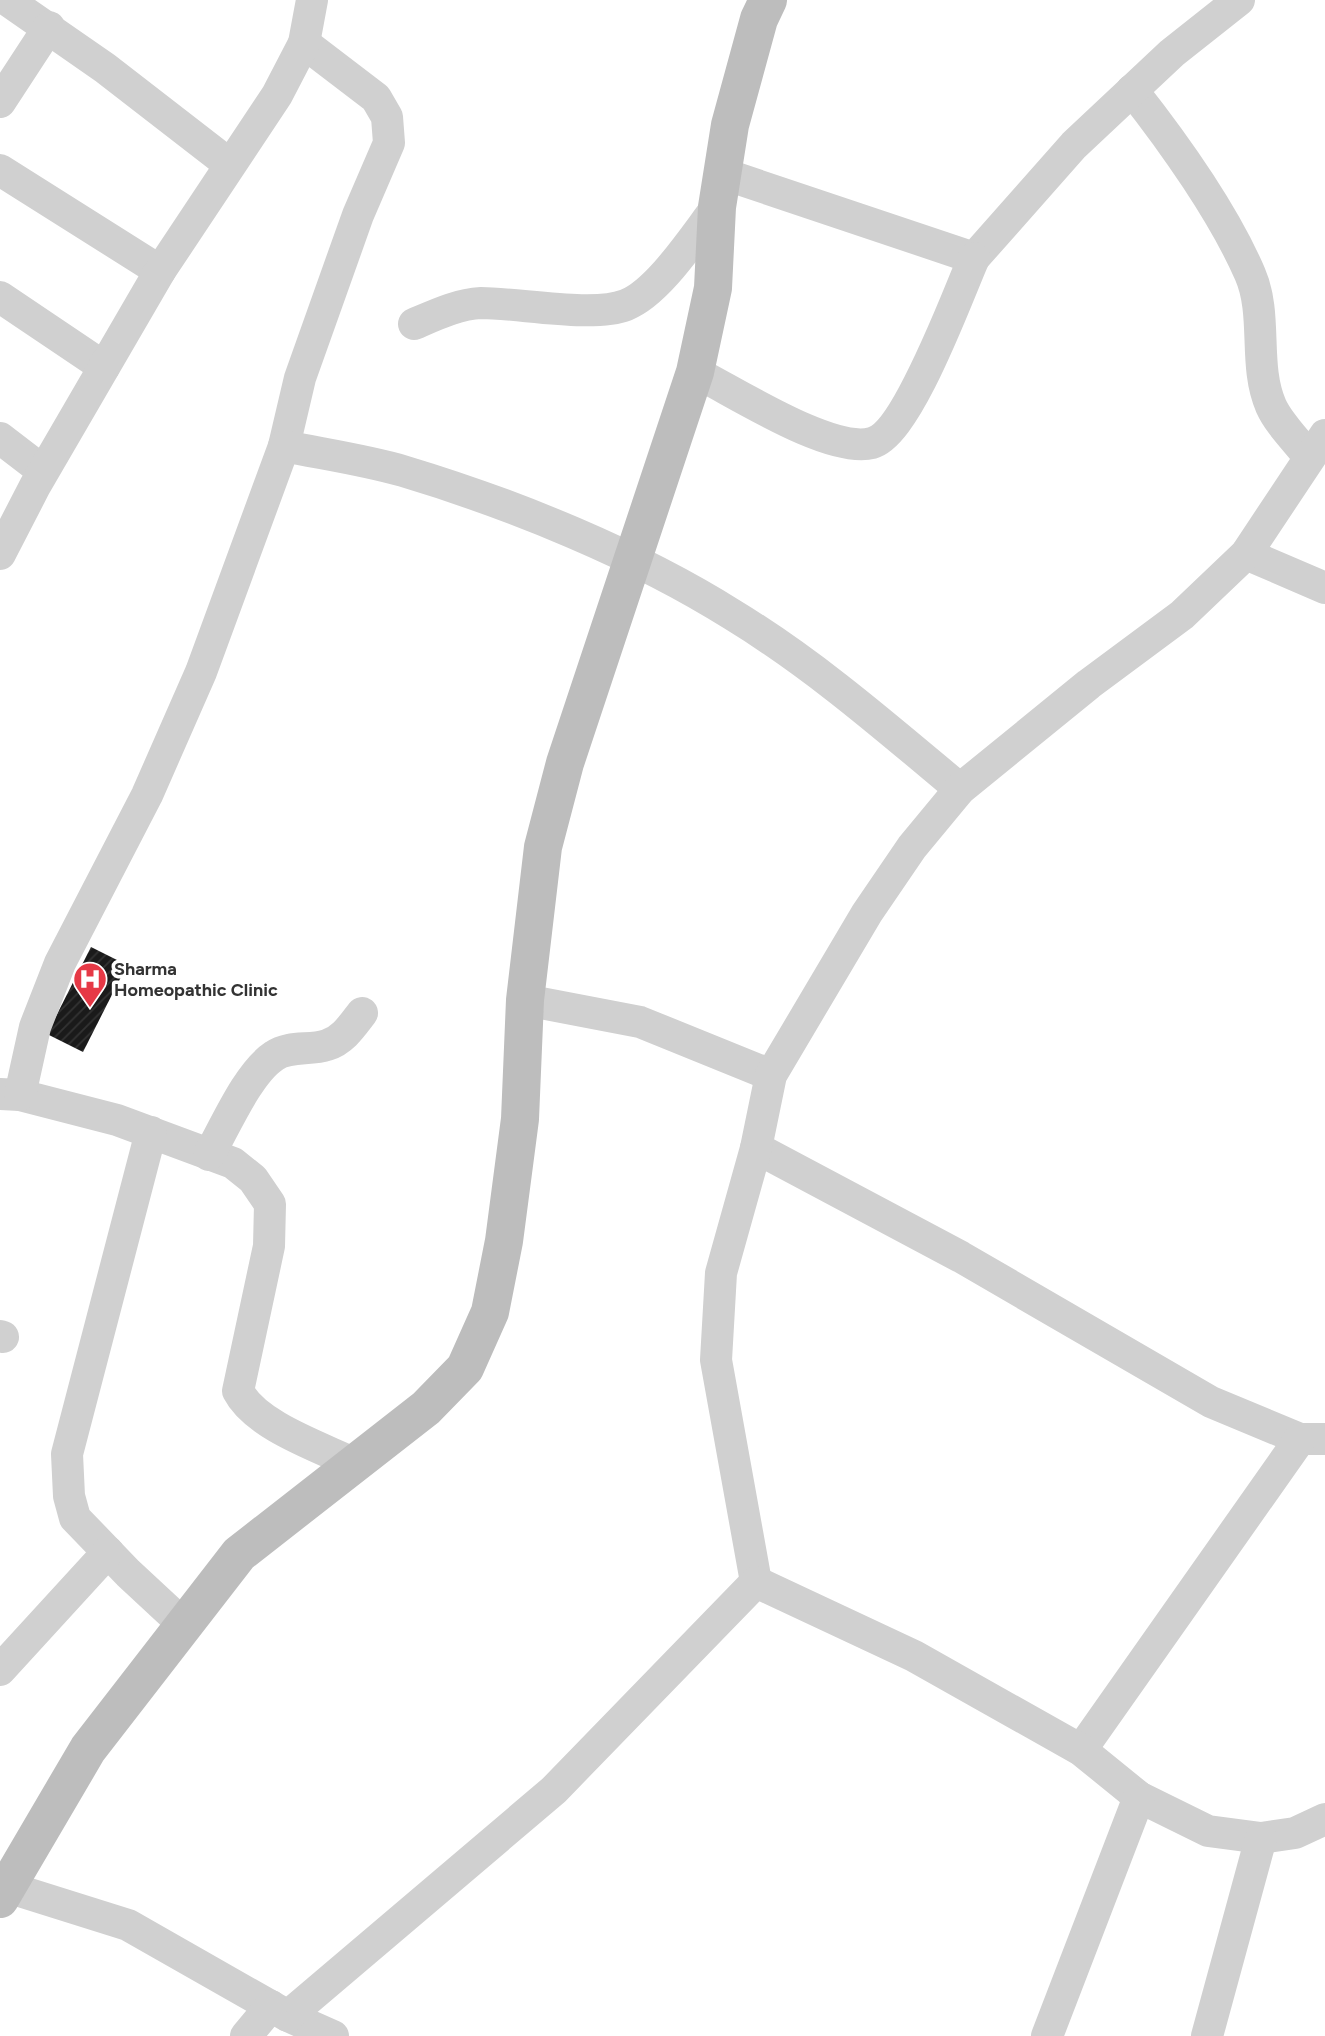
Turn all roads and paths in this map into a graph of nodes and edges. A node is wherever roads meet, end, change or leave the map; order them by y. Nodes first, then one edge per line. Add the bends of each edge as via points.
1 (7, 0) edge
2 (312, 0) edge
3 (768, 0) edge
4 (1239, 0) edge
5 (49, 27) junction
6 (304, 43) junction
7 (1132, 90) junction
8 (0, 102) edge
9 (229, 164) junction
10 (0, 170) edge
11 (720, 190) junction
12 (974, 258) junction
13 (160, 271) junction
14 (0, 298) edge
15 (414, 324) dead end
16 (104, 367) junction
17 (695, 372) junction
18 (0, 438) edge
19 (284, 446) junction
20 (1317, 446) edge
21 (43, 471) junction
22 (0, 554) edge
23 (1246, 554) junction
24 (633, 559) junction
25 (1325, 588) edge
26 (960, 789) junction
27 (525, 1000) junction
28 (362, 1013) dead end
29 (771, 1075) junction
30 (10, 1095) edge
31 (151, 1132) junction
32 (756, 1148) junction
33 (209, 1155) junction
34 (1312, 1439) edge
35 (355, 1464) junction
36 (108, 1552) junction
37 (756, 1583) junction
38 (184, 1625) junction
39 (0, 1670) edge
40 (1081, 1750) junction
41 (1139, 1797) junction
42 (1325, 1819) edge
43 (1261, 1838) junction
44 (4, 1893) edge
45 (280, 2011) junction
46 (246, 2036) edge
47 (333, 2036) edge
48 (1047, 2036) edge
49 (1207, 2036) edge

1 - 5 street
2 - 6 street
3 - 11 main road via 730,124
4 - 7 street
5 - 8 street
5 - 9 street
6 - 9 street via 277,95
6 - 19 street via 376,98 387,117 389,143 300,378
7 - 12 street via 1074,145
7 - 20 street via 1170,139 1251,276 1271,406
9 - 13 street
10 - 13 street
11 - 12 street
11 - 15 street via 652,288 626,305 596,309 478,303
11 - 17 main road via 713,288
12 - 17 street via 919,384 894,427 873,443 847,444 818,436
13 - 16 street
14 - 16 street
16 - 21 street
17 - 24 main road
18 - 21 street
19 - 24 street via 401,471
19 - 30 street via 201,672 147,794 60,962
20 - 23 street
21 - 22 street
23 - 25 street
23 - 26 street via 1182,615
24 - 26 street via 733,615 837,687
24 - 27 main road via 565,763 543,847
26 - 29 street via 912,846 867,912
27 - 29 street via 640,1022
27 - 35 main road via 520,1119 505,1241 490,1312 465,1368 426,1408
28 - 33 street via 343,1037 326,1046 275,1055 257,1074
29 - 32 street
30 - 31 street
31 - 33 street
31 - 36 street via 67,1454 75,1518
32 - 34 street via 961,1257 1211,1402
32 - 37 street via 720,1273 716,1360
33 - 35 street via 233,1163 253,1179 270,1204 269,1246 238,1391 245,1405 260,1417
34 - 40 street
35 - 38 main road via 239,1554
36 - 38 street
36 - 39 street
37 - 40 street via 914,1656
37 - 45 street via 554,1790
38 - 44 main road via 88,1749
40 - 41 street
41 - 43 street via 1208,1831
41 - 48 street
42 - 43 street via 1295,1833
43 - 49 street
44 - 45 street via 128,1925
45 - 46 street
45 - 47 street

